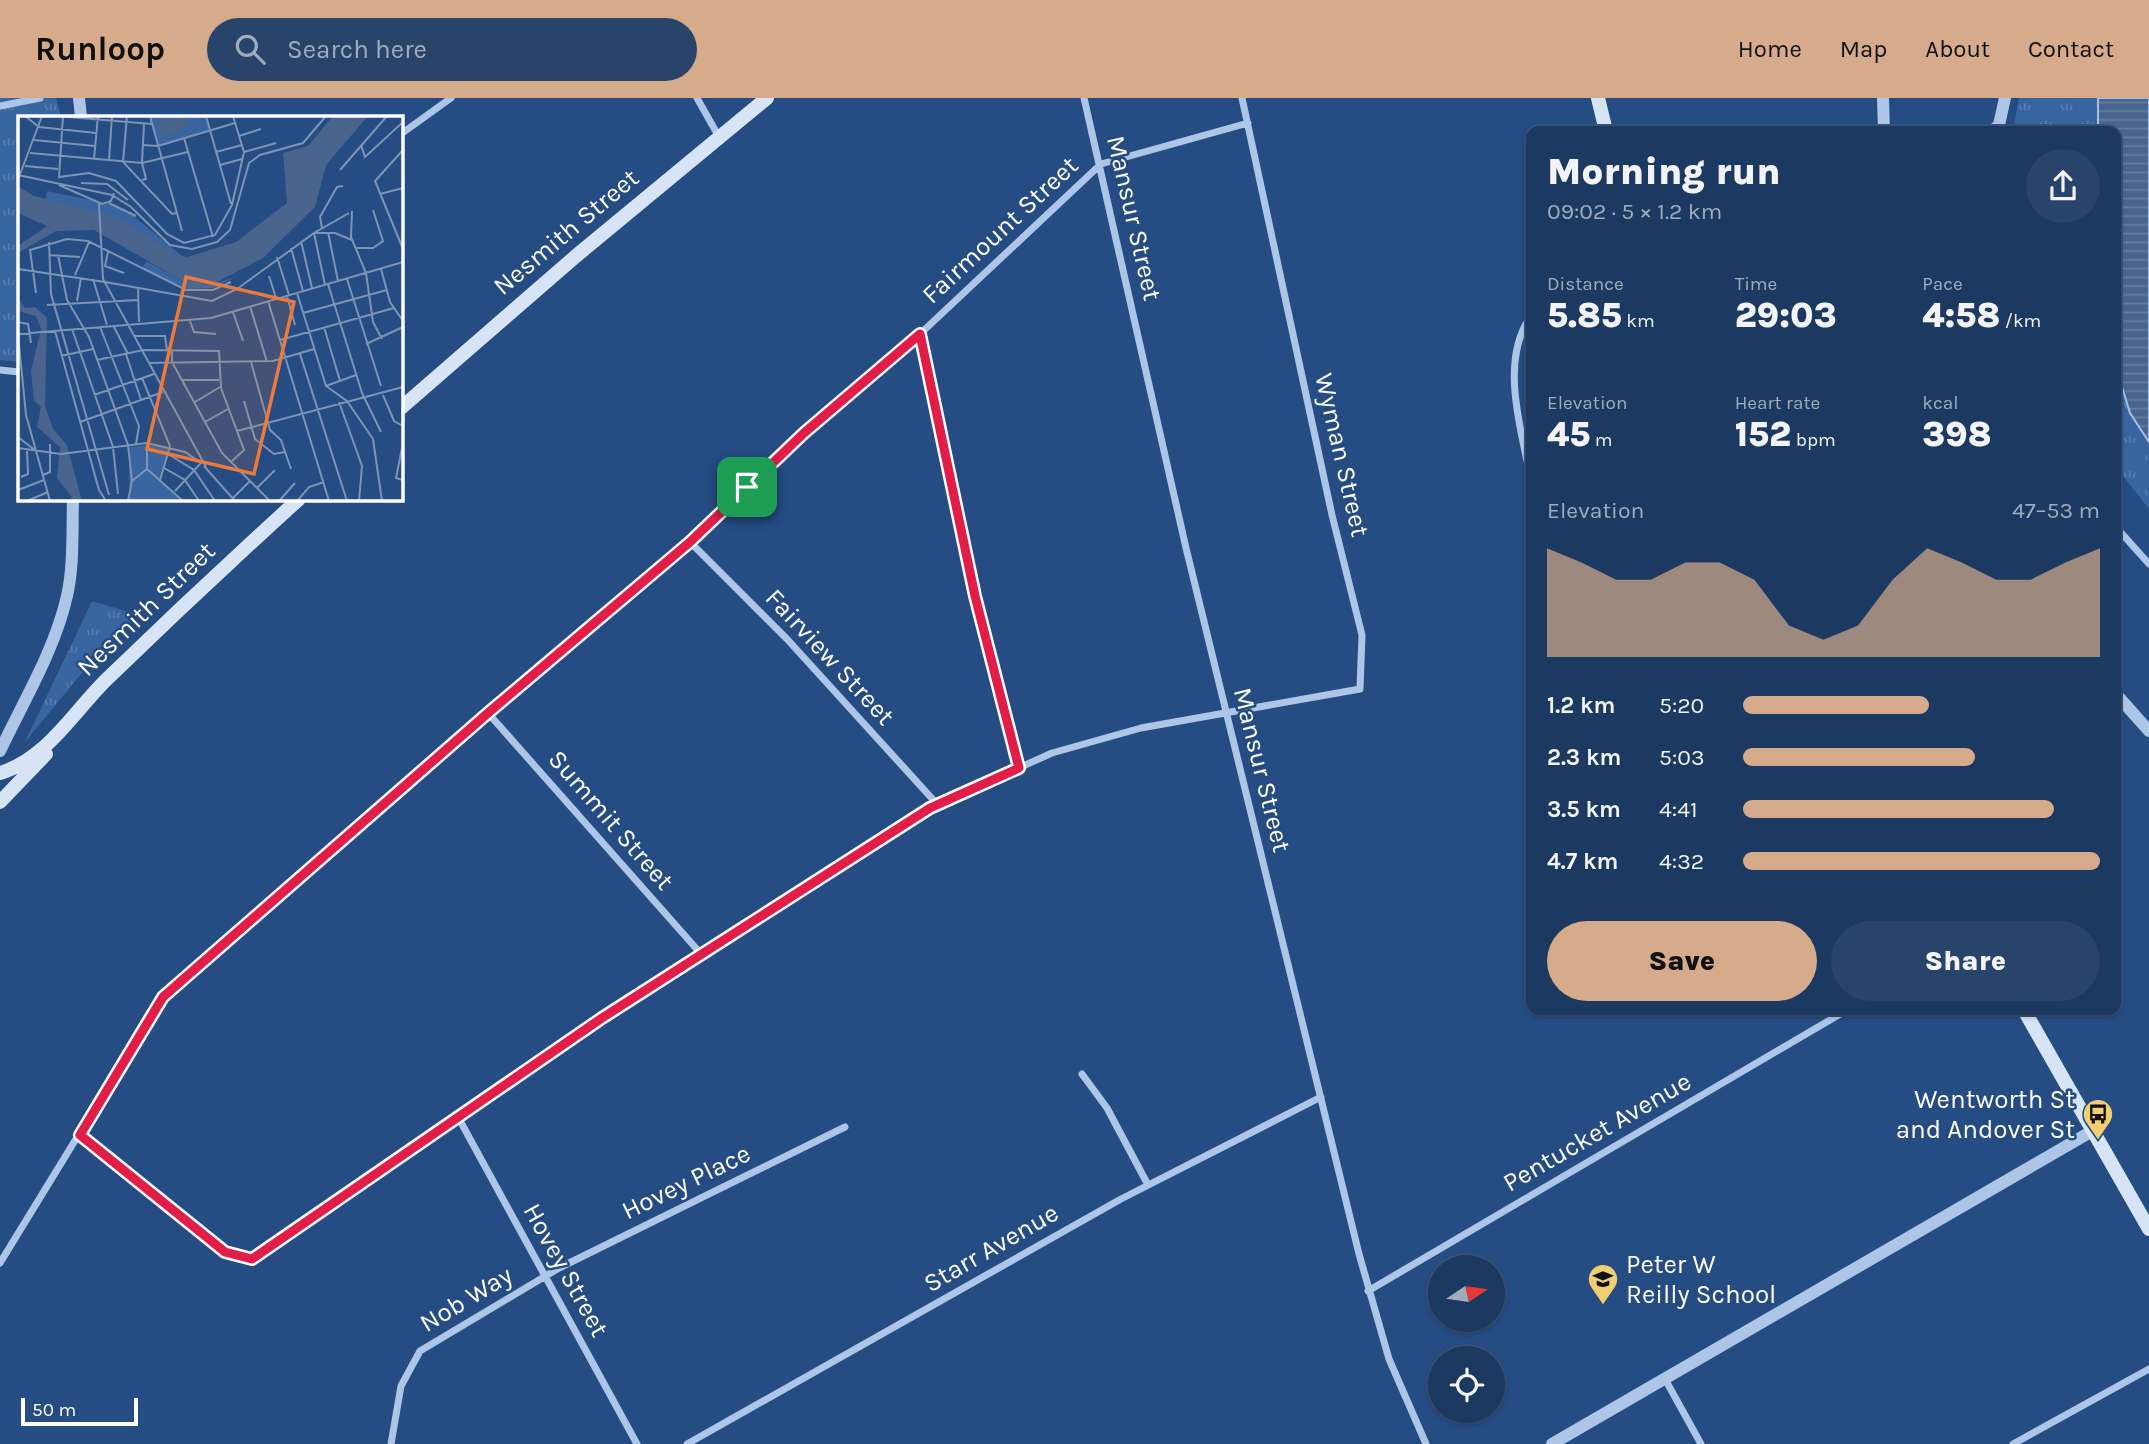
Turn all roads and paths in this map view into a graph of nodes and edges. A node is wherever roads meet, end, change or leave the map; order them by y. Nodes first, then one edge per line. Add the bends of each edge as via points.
1 (40, 98) edge
2 (79, 98) edge
3 (451, 98) edge
4 (697, 98) edge
5 (767, 98) edge
6 (1084, 98) edge
7 (1242, 98) edge
8 (1598, 98) edge
9 (1883, 98) edge
10 (2005, 98) edge
11 (0, 106) edge
12 (81, 116) edge
13 (1248, 123) junction
14 (1605, 126) edge
15 (1884, 126) edge
16 (1998, 126) edge
17 (402, 133) edge
18 (719, 137) junction
19 (1101, 164) junction
20 (1526, 325) edge
21 (920, 334) junction
22 (0, 370) edge
23 (18, 372) edge
24 (402, 407) edge
25 (1526, 449) edge
26 (73, 500) edge
27 (298, 500) edge
28 (2121, 533) edge
29 (690, 542) junction
30 (2149, 564) edge
31 (2121, 700) edge
32 (488, 713) junction
33 (1227, 713) junction
34 (62, 730) junction
35 (2149, 732) edge
36 (0, 751) edge
37 (1019, 768) junction
38 (0, 773) edge
39 (0, 802) edge
40 (937, 804) junction
41 (702, 955) junction
42 (1839, 1015) edge
43 (2027, 1015) edge
44 (1082, 1074) dead end
45 (1321, 1097) junction
46 (458, 1117) junction
47 (845, 1127) dead end
48 (2094, 1130) junction
49 (80, 1135) junction
50 (1148, 1185) junction
51 (2148, 1224) edge
52 (0, 1263) edge
53 (545, 1276) junction
54 (1368, 1292) junction
55 (2149, 1369) edge
56 (1665, 1378) junction
57 (391, 1444) edge
58 (637, 1444) edge
59 (687, 1444) edge
60 (1426, 1444) edge
61 (1552, 1444) edge
62 (1701, 1444) edge
63 (2012, 1444) edge

1 - 11 street
2 - 12 street
3 - 17 street
4 - 18 street
5 - 18 main road, Nesmith Street
6 - 19 street, Mansur Street
7 - 13 street, Wyman Street
8 - 14 main road
9 - 15 street
10 - 16 street
13 - 19 street, Fairmount Street
13 - 33 street, Wyman Street via 1362,635 1360,689
18 - 24 main road, Nesmith Street
19 - 21 street, Fairmount Street
19 - 33 street, Mansur Street
20 - 25 street via 1515,354
21 - 29 street, Fairmount Street via 804,433
21 - 37 street via 975,596
22 - 23 street
26 - 36 street via 71,565 59,625 47,659
27 - 34 main road, Nesmith Street via 102,683
28 - 30 street
29 - 32 street, Fairmount Street
29 - 40 street, Fairview Street via 787,639
31 - 35 street
32 - 41 street, Summit Street
32 - 49 street, Fairmount Street via 163,997
33 - 37 street via 1141,728 1052,753
33 - 45 street, Mansur Street
34 - 38 main road, Nesmith Street via 37,753
34 - 39 main road, Nesmith Street via 50,751
37 - 40 street
40 - 41 street
41 - 46 street
42 - 54 street, Pentucket Avenue
43 - 48 main road
44 - 50 street via 1107,1108
45 - 50 street, Starr Avenue
45 - 54 street, Mansur Street
46 - 49 street via 252,1259 225,1252
46 - 53 street, Hovey Street
47 - 53 street, Hovey Place
48 - 51 main road
48 - 56 street
49 - 52 street, Fairmount Street
50 - 59 street, Starr Avenue
53 - 57 street, Nob Way via 420,1351 401,1386
53 - 58 street, Hovey Street
54 - 60 street, Mansur Street via 1389,1359
55 - 63 street
56 - 61 street
56 - 62 street

